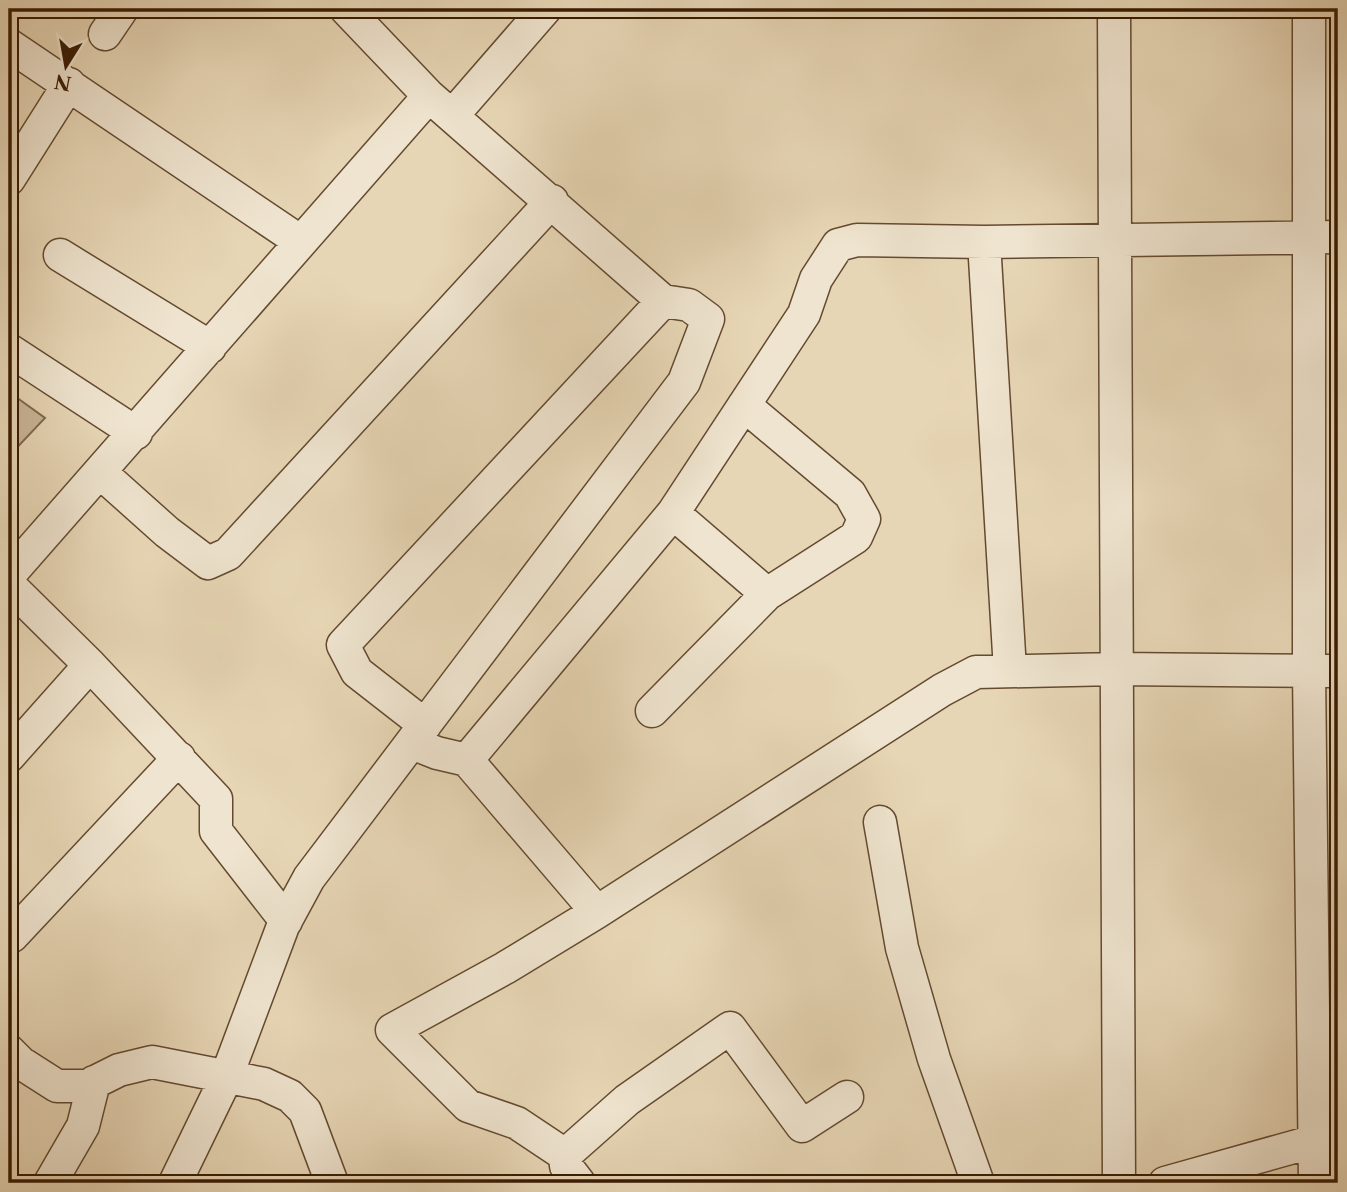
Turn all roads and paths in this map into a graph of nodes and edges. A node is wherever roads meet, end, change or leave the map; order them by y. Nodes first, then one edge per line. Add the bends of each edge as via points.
1 (545, 9) edge
2 (1114, 9) edge
3 (1309, 9) edge
4 (362, 15) edge
5 (9, 45) edge
6 (69, 84) junction
7 (440, 106) junction
8 (9, 179) edge
9 (552, 201) junction
10 (1323, 237) edge
11 (1114, 239) junction
12 (301, 242) junction
13 (984, 242) junction
14 (60, 255) dead end
15 (663, 301) junction
16 (210, 347) junction
17 (9, 350) edge
18 (744, 405) junction
19 (135, 433) junction
20 (101, 473) junction
21 (673, 513) junction
22 (9, 575) edge
23 (9, 585) edge
24 (766, 594) junction
25 (90, 665) junction
26 (1116, 669) junction
27 (1010, 670) junction
28 (1324, 671) edge
29 (652, 711) dead end
30 (418, 734) junction
31 (9, 756) edge
32 (179, 758) junction
33 (467, 760) junction
34 (880, 822) dead end
35 (597, 912) junction
36 (286, 921) junction
37 (12, 936) dead end
38 (9, 1051) edge
39 (226, 1078) junction
40 (94, 1082) junction
41 (847, 1097) dead end
42 (1327, 1140) edge
43 (565, 1155) junction
44 (50, 1183) edge
45 (174, 1183) edge
46 (332, 1183) edge
47 (579, 1183) edge
48 (978, 1183) edge
49 (1119, 1183) edge
50 (1165, 1183) edge
51 (1315, 1183) edge

1 - 7 street
2 - 11 street
3 - 10 street
4 - 7 street
5 - 6 street
6 - 8 street
6 - 12 street
7 - 9 street
7 - 12 street
9 - 15 street
9 - 20 street via 228,554 208,563
10 - 11 street
10 - 28 street
11 - 13 street
11 - 26 street
12 - 16 street
13 - 18 street via 857,240 838,245 816,279 804,314
13 - 27 street
14 - 16 street
15 - 30 street via 689,305 708,319 684,382
15 - 30 street via 343,645 357,672
16 - 19 street
17 - 19 street
18 - 21 street
18 - 24 street via 850,494 864,519 856,537
19 - 20 street
20 - 22 street
21 - 24 street
21 - 33 street
23 - 25 street
24 - 29 street
25 - 31 street
25 - 32 street
26 - 27 street
26 - 28 street
26 - 49 street
27 - 35 street via 976,672 942,690
28 - 42 street
30 - 33 street via 437,753
30 - 36 street via 309,878
32 - 36 street via 216,799 216,831
32 - 37 street
33 - 35 street
34 - 48 street via 902,948 934,1059
35 - 43 street via 392,1030 468,1106 517,1123
36 - 39 street
38 - 40 street via 57,1086
39 - 40 street via 152,1062
39 - 45 street
39 - 46 street via 264,1084 290,1096 305,1111
40 - 44 street via 83,1126
41 - 43 street via 802,1126 730,1028 627,1100
42 - 50 street
42 - 51 street
43 - 47 street via 566,1166

